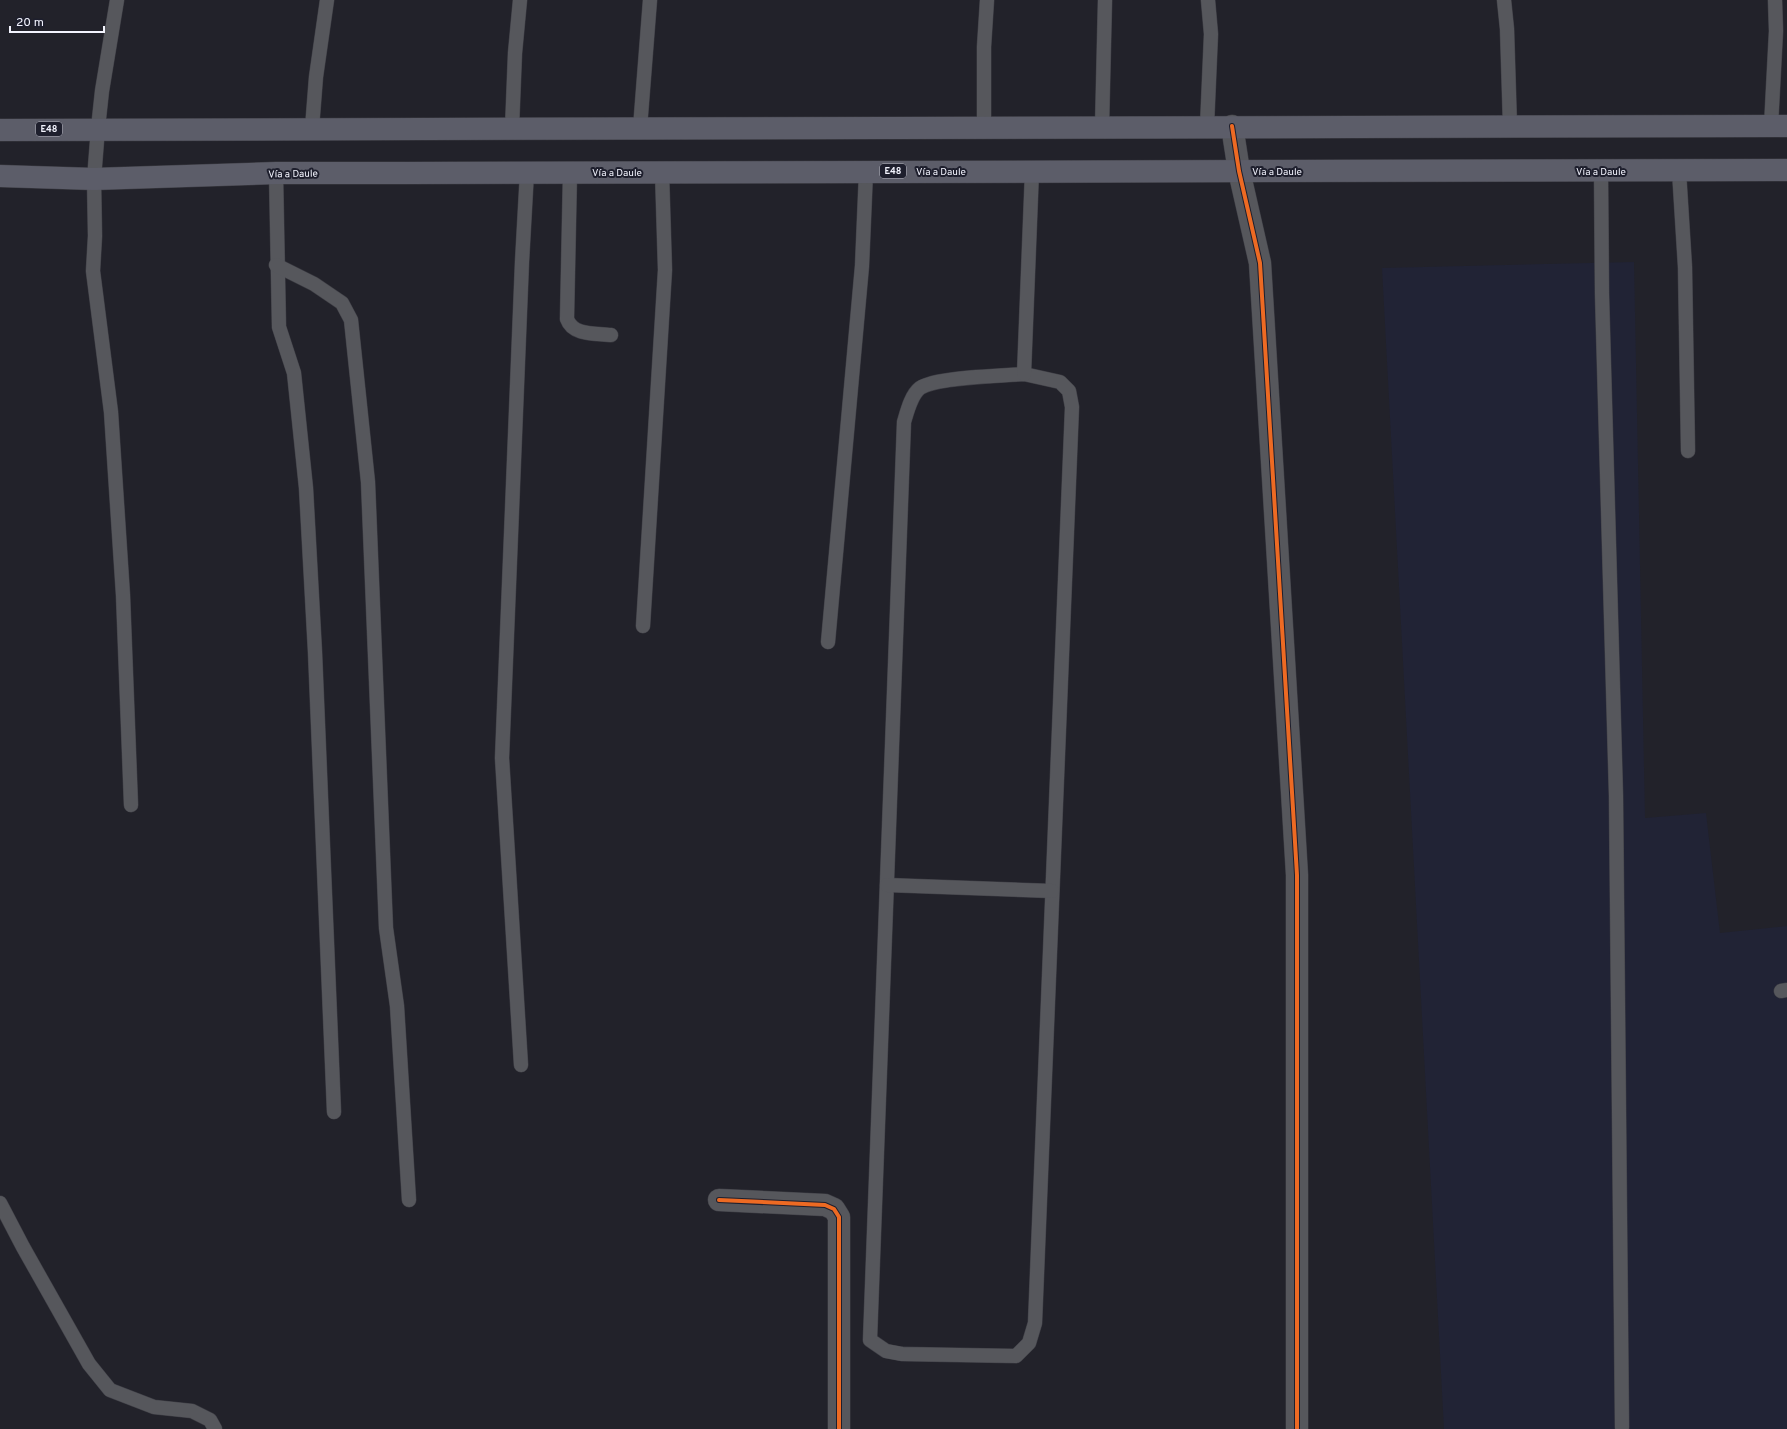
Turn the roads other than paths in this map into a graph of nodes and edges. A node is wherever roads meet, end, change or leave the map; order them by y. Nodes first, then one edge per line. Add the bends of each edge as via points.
1 (118, 0) edge
2 (327, 0) edge
3 (520, 0) edge
4 (650, 0) edge
5 (987, 0) edge
6 (1106, 0) edge
7 (1208, 0) edge
8 (1504, 0) edge
9 (1775, 0) edge
10 (1207, 126) junction
11 (1232, 126) junction
12 (1510, 126) junction
13 (1779, 126) edge
14 (984, 127) junction
15 (1102, 127) junction
16 (98, 128) junction
17 (312, 128) junction
18 (512, 128) junction
19 (640, 128) junction
20 (0, 130) edge
21 (1787, 170) edge
22 (1032, 171) junction
23 (1239, 171) junction
24 (1601, 171) junction
25 (1679, 171) junction
26 (527, 172) junction
27 (570, 172) junction
28 (662, 172) junction
29 (866, 172) junction
30 (276, 173) junction
31 (0, 176) edge
32 (94, 179) junction
33 (276, 265) junction
34 (611, 335) dead end
35 (1024, 374) junction
36 (1688, 451) dead end
37 (643, 626) dead end
38 (828, 642) dead end
39 (131, 805) dead end
40 (887, 885) junction
41 (1052, 891) junction
42 (521, 1065) dead end
43 (334, 1112) dead end
44 (409, 1200) dead end
45 (719, 1200) dead end
46 (0, 1203) edge
47 (1622, 1427) dead end
48 (215, 1429) edge
49 (839, 1429) edge
50 (1297, 1429) edge

1 - 16 lane
2 - 17 lane
3 - 18 lane
4 - 19 lane
5 - 14 lane
6 - 15 lane
7 - 10 lane via 1211,34
8 - 12 lane
9 - 13 lane
10 - 11 highway, E48
10 - 15 highway, E48
11 - 12 highway, E48
11 - 23 street
12 - 13 highway, E48
14 - 15 highway, E48
14 - 19 highway, E48
16 - 17 highway, E48
16 - 20 highway, E48
16 - 32 lane
17 - 18 highway, E48
18 - 19 highway, E48
21 - 25 highway, Vía a Daule / E48
22 - 23 highway, Vía a Daule / E48
22 - 29 highway, Vía a Daule / E48
22 - 35 lane
23 - 24 highway, Vía a Daule / E48
23 - 50 street via 1260,263 1297,875
24 - 25 highway, Vía a Daule / E48
24 - 47 lane via 1616,796
25 - 36 lane via 1685,267
26 - 27 highway, Vía a Daule / E48
26 - 30 highway, Vía a Daule / E48
26 - 42 lane via 502,758
27 - 28 highway, Vía a Daule / E48
27 - 34 lane via 567,319 569,326 575,331
28 - 29 highway, Vía a Daule / E48
28 - 37 lane via 665,270
29 - 38 lane via 862,266
30 - 32 highway, Vía a Daule / E48
30 - 33 lane
31 - 32 highway, Vía a Daule / E48
32 - 39 lane via 93,271 112,427 123,595
33 - 43 lane via 279,327 294,373 306,488 316,660
33 - 44 lane via 314,284 342,303 351,320 368,482 386,928 397,1006
35 - 40 lane via 935,382 919,389 911,401 904,422
35 - 41 lane via 1060,382 1069,391 1072,407
40 - 41 lane
40 - 41 lane via 870,1340 886,1351 902,1354 1016,1356 1029,1343 1035,1323
45 - 49 street via 825,1205 834,1209 839,1217
46 - 48 lane via 89,1364 110,1390 154,1407 192,1411 210,1420

